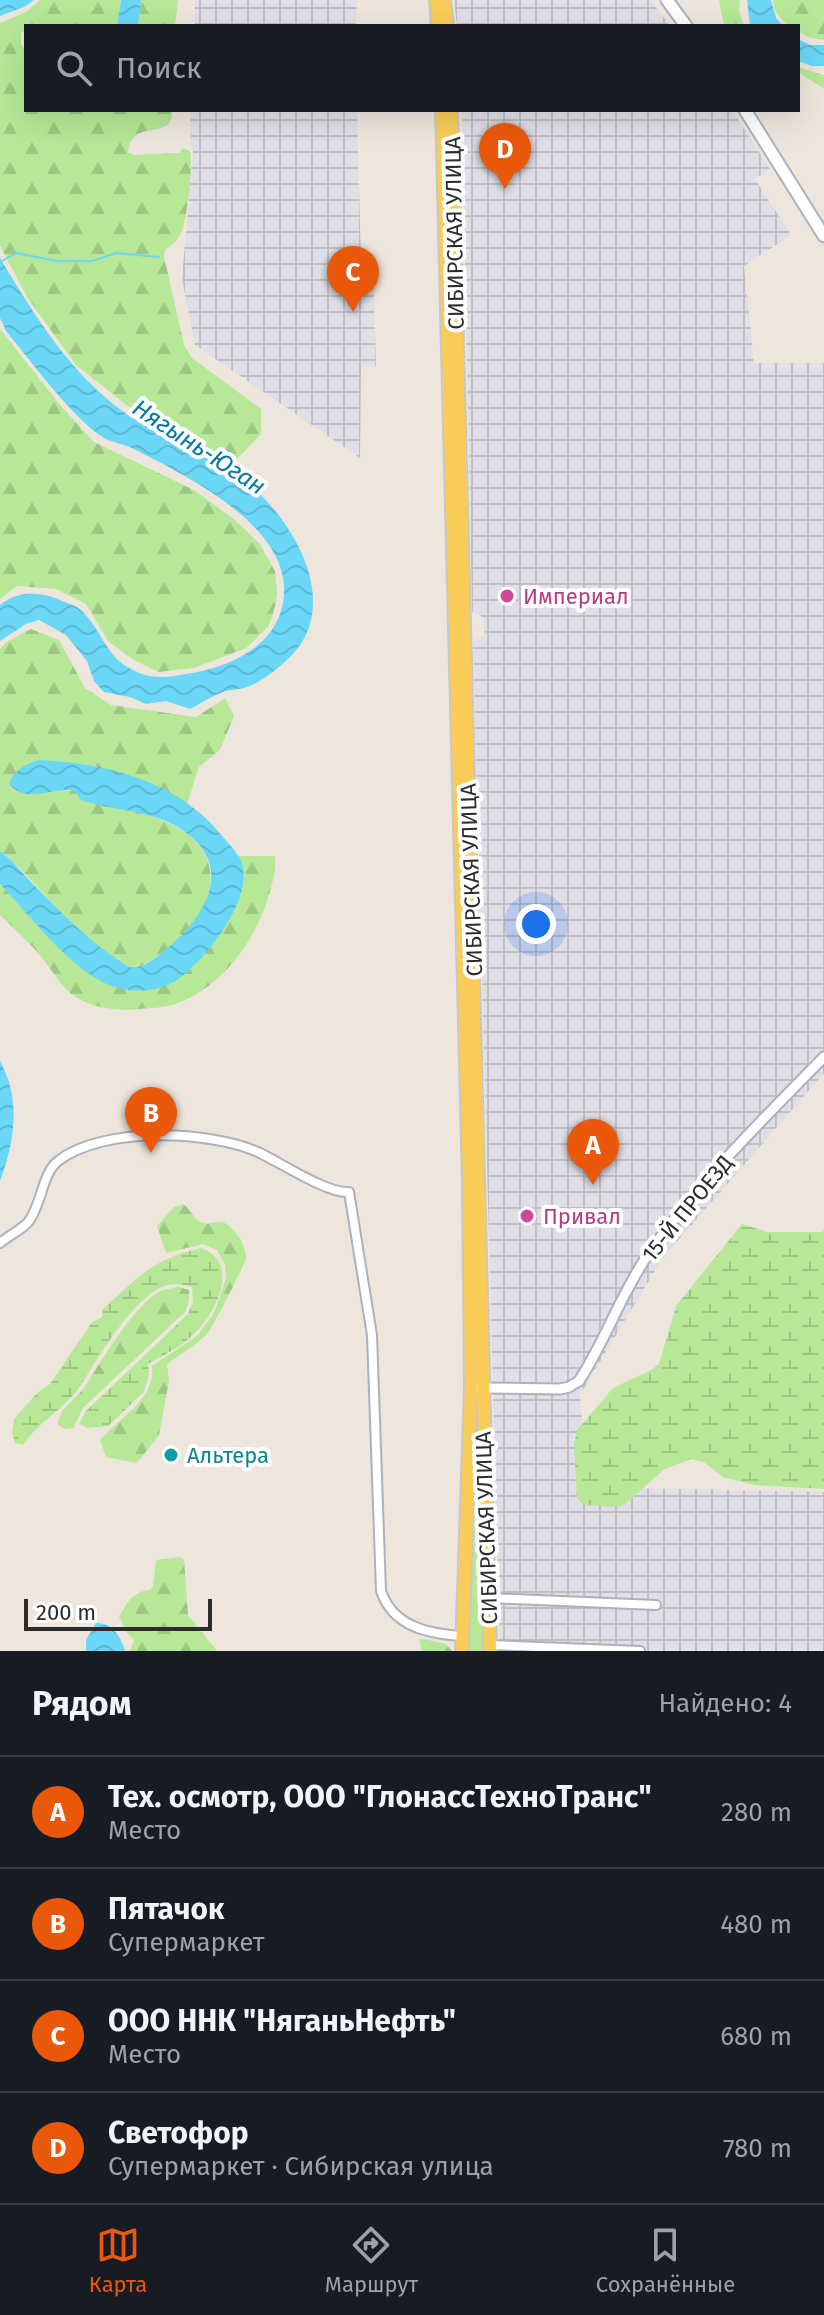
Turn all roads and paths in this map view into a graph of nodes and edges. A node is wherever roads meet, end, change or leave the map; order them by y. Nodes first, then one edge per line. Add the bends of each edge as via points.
1 (436, 0) edge
2 (444, 0) edge
3 (667, 0) edge
4 (438, 24) edge
5 (447, 24) edge
6 (685, 24) edge
7 (442, 112) edge
8 (451, 112) edge
9 (746, 112) edge
10 (824, 236) edge
11 (453, 401) junction
12 (824, 1057) edge
13 (0, 1243) edge
14 (476, 1387) junction
15 (468, 1471) junction
16 (484, 1471) junction
17 (467, 1519) junction
18 (485, 1520) junction
19 (488, 1598) junction
20 (656, 1605) dead end
21 (463, 1636) junction
22 (490, 1648) edge
23 (462, 1651) edge
24 (640, 1651) edge

1 - 4 main road
2 - 5 main road
3 - 6 main road
7 - 11 main road, СИБИРСКАЯ УЛИЦА
8 - 11 main road, СИБИРСКАЯ УЛИЦА
9 - 10 main road
11 - 14 main road, СИБИРСКАЯ УЛИЦА
12 - 14 street, 15-Й ПРОЕЗД via 671,1223 639,1268 579,1381 560,1389
13 - 21 street via 29,1220 56,1162 97,1142 154,1134 250,1149 332,1190 349,1192 372,1335 381,1591 392,1612 408,1624 430,1633
14 - 15 main road, СИБИРСКАЯ УЛИЦА
14 - 16 main road, СИБИРСКАЯ УЛИЦА
15 - 16 main road
15 - 17 main road, СИБИРСКАЯ УЛИЦА
16 - 18 main road, СИБИРСКАЯ УЛИЦА
17 - 18 main road
17 - 21 main road, СИБИРСКАЯ УЛИЦА
18 - 19 main road, СИБИРСКАЯ УЛИЦА
19 - 20 street
19 - 22 main road, СИБИРСКАЯ УЛИЦА
21 - 23 main road, СИБИРСКАЯ УЛИЦА
22 - 24 street

